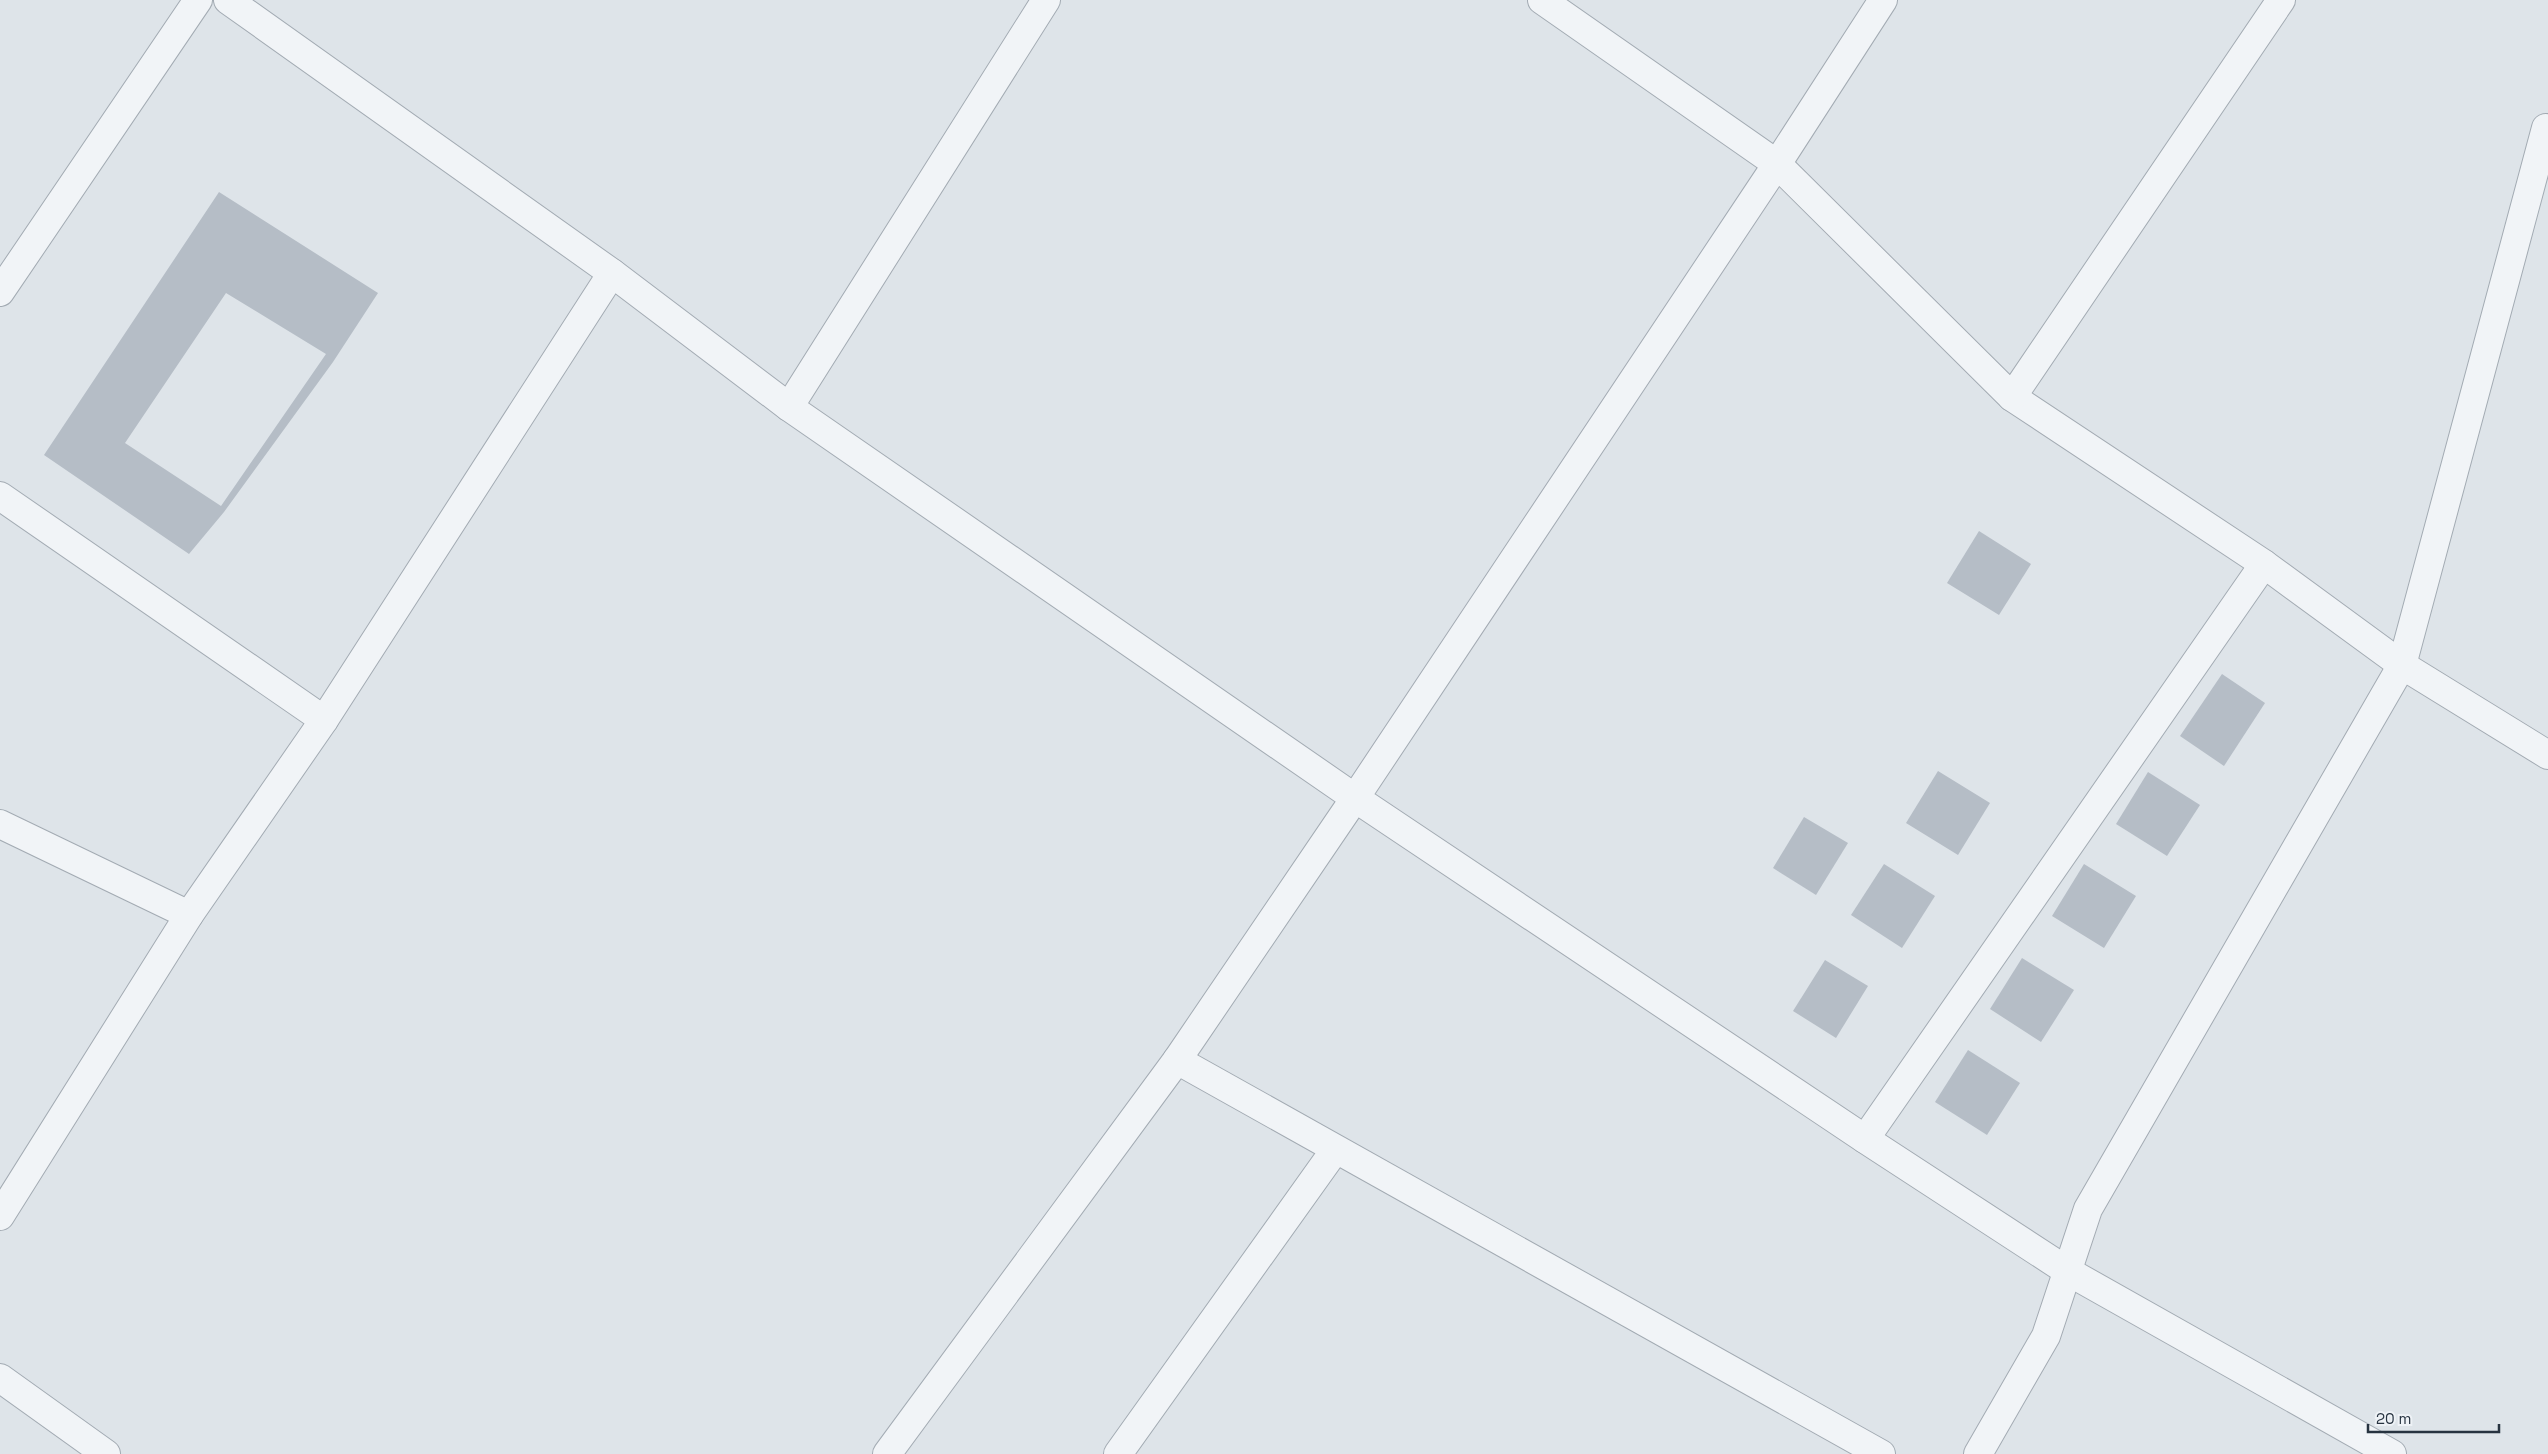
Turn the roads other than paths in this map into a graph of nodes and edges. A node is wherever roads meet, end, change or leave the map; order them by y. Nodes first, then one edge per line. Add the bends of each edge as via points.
1 (198, 0) edge
2 (228, 0) edge
3 (1046, 0) edge
4 (1542, 0) edge
5 (1883, 0) edge
6 (2281, 0) edge
7 (2546, 128) dead end
8 (1777, 164) junction
9 (612, 273) junction
10 (0, 292) edge
11 (2012, 397) junction
12 (789, 407) junction
13 (0, 496) edge
14 (2264, 564) junction
15 (2402, 665) junction
16 (324, 720) junction
17 (2548, 755) edge
18 (1355, 798) junction
19 (0, 824) edge
20 (189, 915) junction
21 (1177, 1060) junction
22 (1865, 1140) junction
23 (1335, 1150) junction
24 (0, 1216) edge
25 (2069, 1272) junction
26 (0, 1378) edge
27 (106, 1454) edge
28 (887, 1454) edge
29 (1118, 1454) edge
30 (1881, 1454) edge
31 (1978, 1454) edge
32 (2392, 1454) edge

1 - 10 street
2 - 9 street
3 - 12 street
4 - 8 street
5 - 8 street
6 - 11 street
7 - 15 street
8 - 11 street
8 - 18 street
9 - 12 street
9 - 16 street
11 - 14 street
12 - 18 street
13 - 16 street
14 - 15 street
14 - 22 street
15 - 17 street
15 - 25 street via 2088,1209
16 - 20 street
18 - 21 street
18 - 22 street
19 - 20 street
20 - 24 street
21 - 23 street
21 - 28 street
22 - 25 street
23 - 29 street
23 - 30 street
25 - 31 street via 2046,1336
25 - 32 street
26 - 27 street

